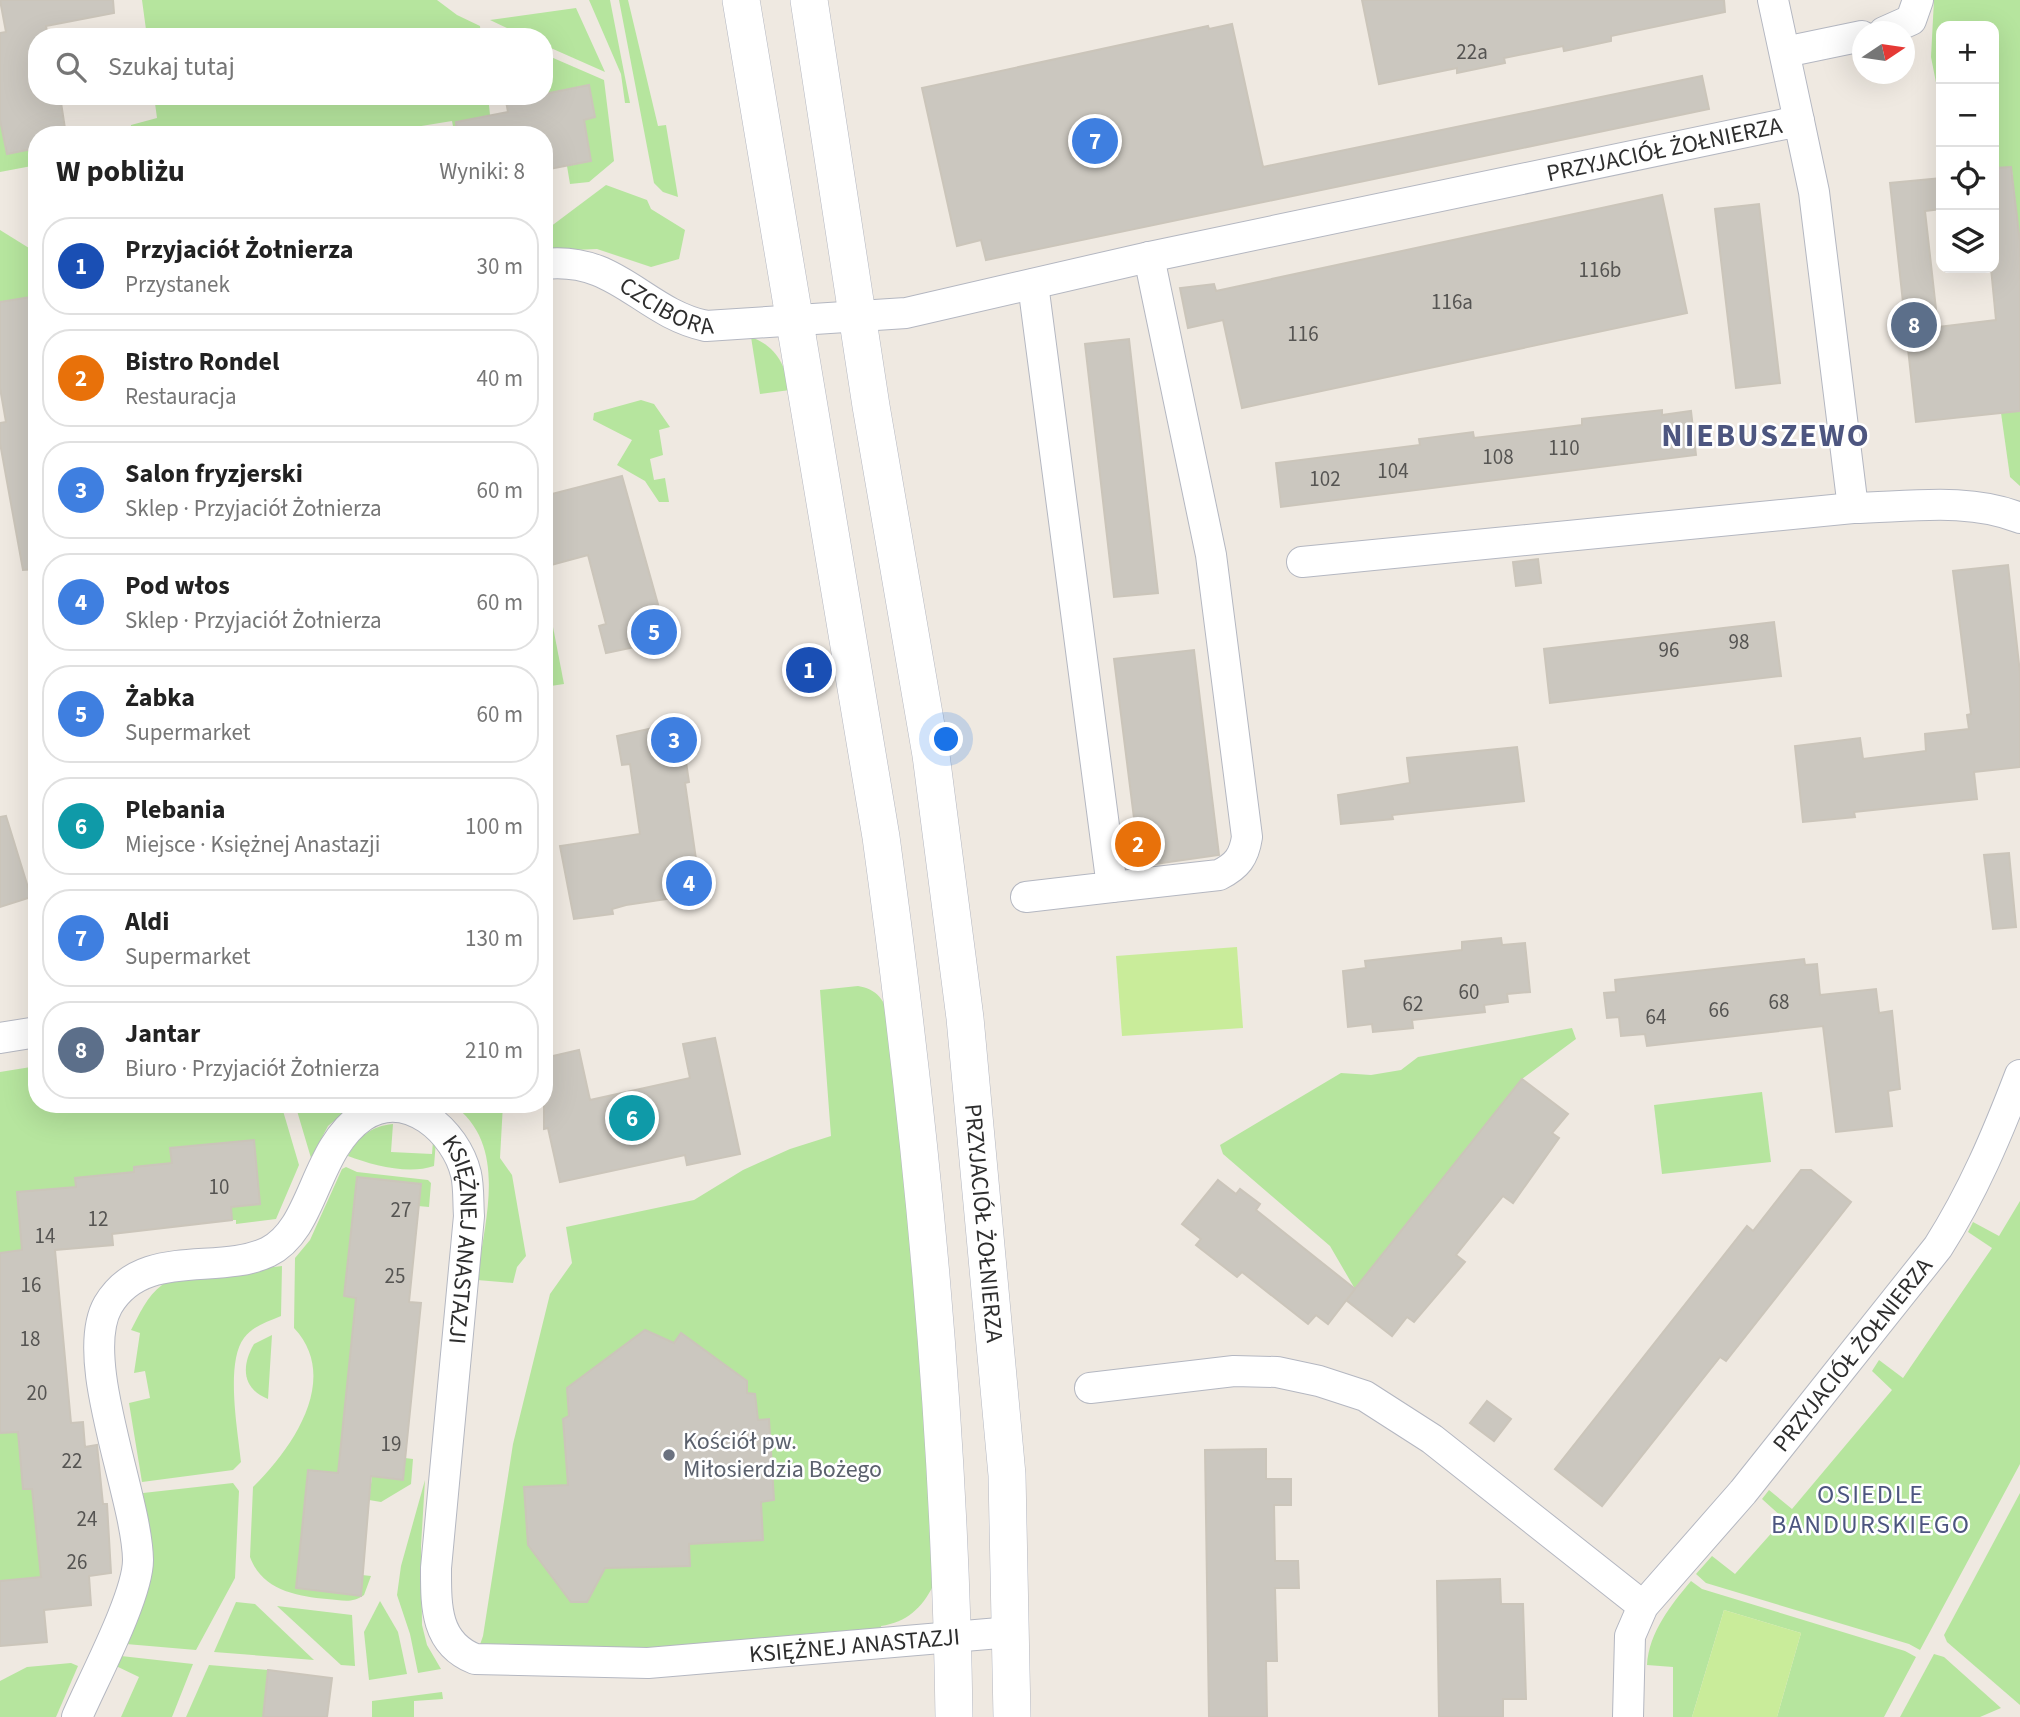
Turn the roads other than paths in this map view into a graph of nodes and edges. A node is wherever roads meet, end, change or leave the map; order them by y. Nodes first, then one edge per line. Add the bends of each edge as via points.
1 (741, 0) edge
2 (809, 0) edge
3 (1773, 0) edge
4 (1917, 0) edge
5 (1908, 21) edge
6 (1852, 38) edge
7 (1784, 52) junction
8 (1799, 121) junction
9 (1149, 257) junction
10 (553, 263) edge
11 (1033, 284) junction
12 (857, 316) junction
13 (795, 318) junction
14 (1853, 508) junction
15 (2020, 518) edge
16 (1302, 562) dead end
17 (1112, 887) junction
18 (1026, 897) dead end
19 (28, 1033) edge
20 (0, 1038) edge
21 (2020, 1075) edge
22 (374, 1113) edge
23 (415, 1113) edge
24 (1090, 1388) dead end
25 (1643, 1606) junction
26 (1011, 1632) junction
27 (952, 1637) junction
28 (77, 1717) edge
29 (954, 1717) edge
30 (1012, 1717) edge
31 (1628, 1717) edge

1 - 13 street
2 - 12 street, PRZYJACIÓŁ ŻOŁNIERZA
3 - 7 street
4 - 5 street
6 - 7 street
7 - 8 street
8 - 9 street, PRZYJACIÓŁ ŻOŁNIERZA
8 - 14 street, PRZYJACIÓŁ ŻOŁNIERZA via 1814,192
9 - 11 street, PRZYJACIÓŁ ŻOŁNIERZA
9 - 17 street via 1211,555 1247,837 1244,853 1233,868 1219,875
10 - 13 street, CZCIBORA via 590,265 680,319 706,326
11 - 12 street, PRZYJACIÓŁ ŻOŁNIERZA via 906,313
11 - 17 street
12 - 13 street, PRZYJACIÓŁ ŻOŁNIERZA
12 - 26 street, PRZYJACIÓŁ ŻOŁNIERZA via 931,755 965,1018 1007,1475
13 - 27 street via 900,972 945,1451
14 - 15 street via 1967,506 1997,508
14 - 16 street
17 - 18 street
19 - 20 street
21 - 25 street, PRZYJACIÓŁ ŻOŁNIERZA via 1988,1157 1938,1247 1743,1492
22 - 28 street, KSIĘŻNEJ ANASTAZJI via 364,1116 338,1141 299,1222 282,1242 257,1256 141,1274 108,1306 101,1325 104,1382 138,1561 133,1587
23 - 27 street, KSIĘŻNEJ ANASTAZJI via 437,1125 451,1140 466,1175 469,1216 436,1568 440,1620 458,1653 475,1659 648,1663
24 - 25 street via 1234,1371 1277,1372 1365,1396 1432,1439
25 - 31 street, PRZYJACIÓŁ ŻOŁNIERZA via 1630,1636
26 - 27 street, KSIĘŻNEJ ANASTAZJI
26 - 30 street, PRZYJACIÓŁ ŻOŁNIERZA
27 - 29 street

